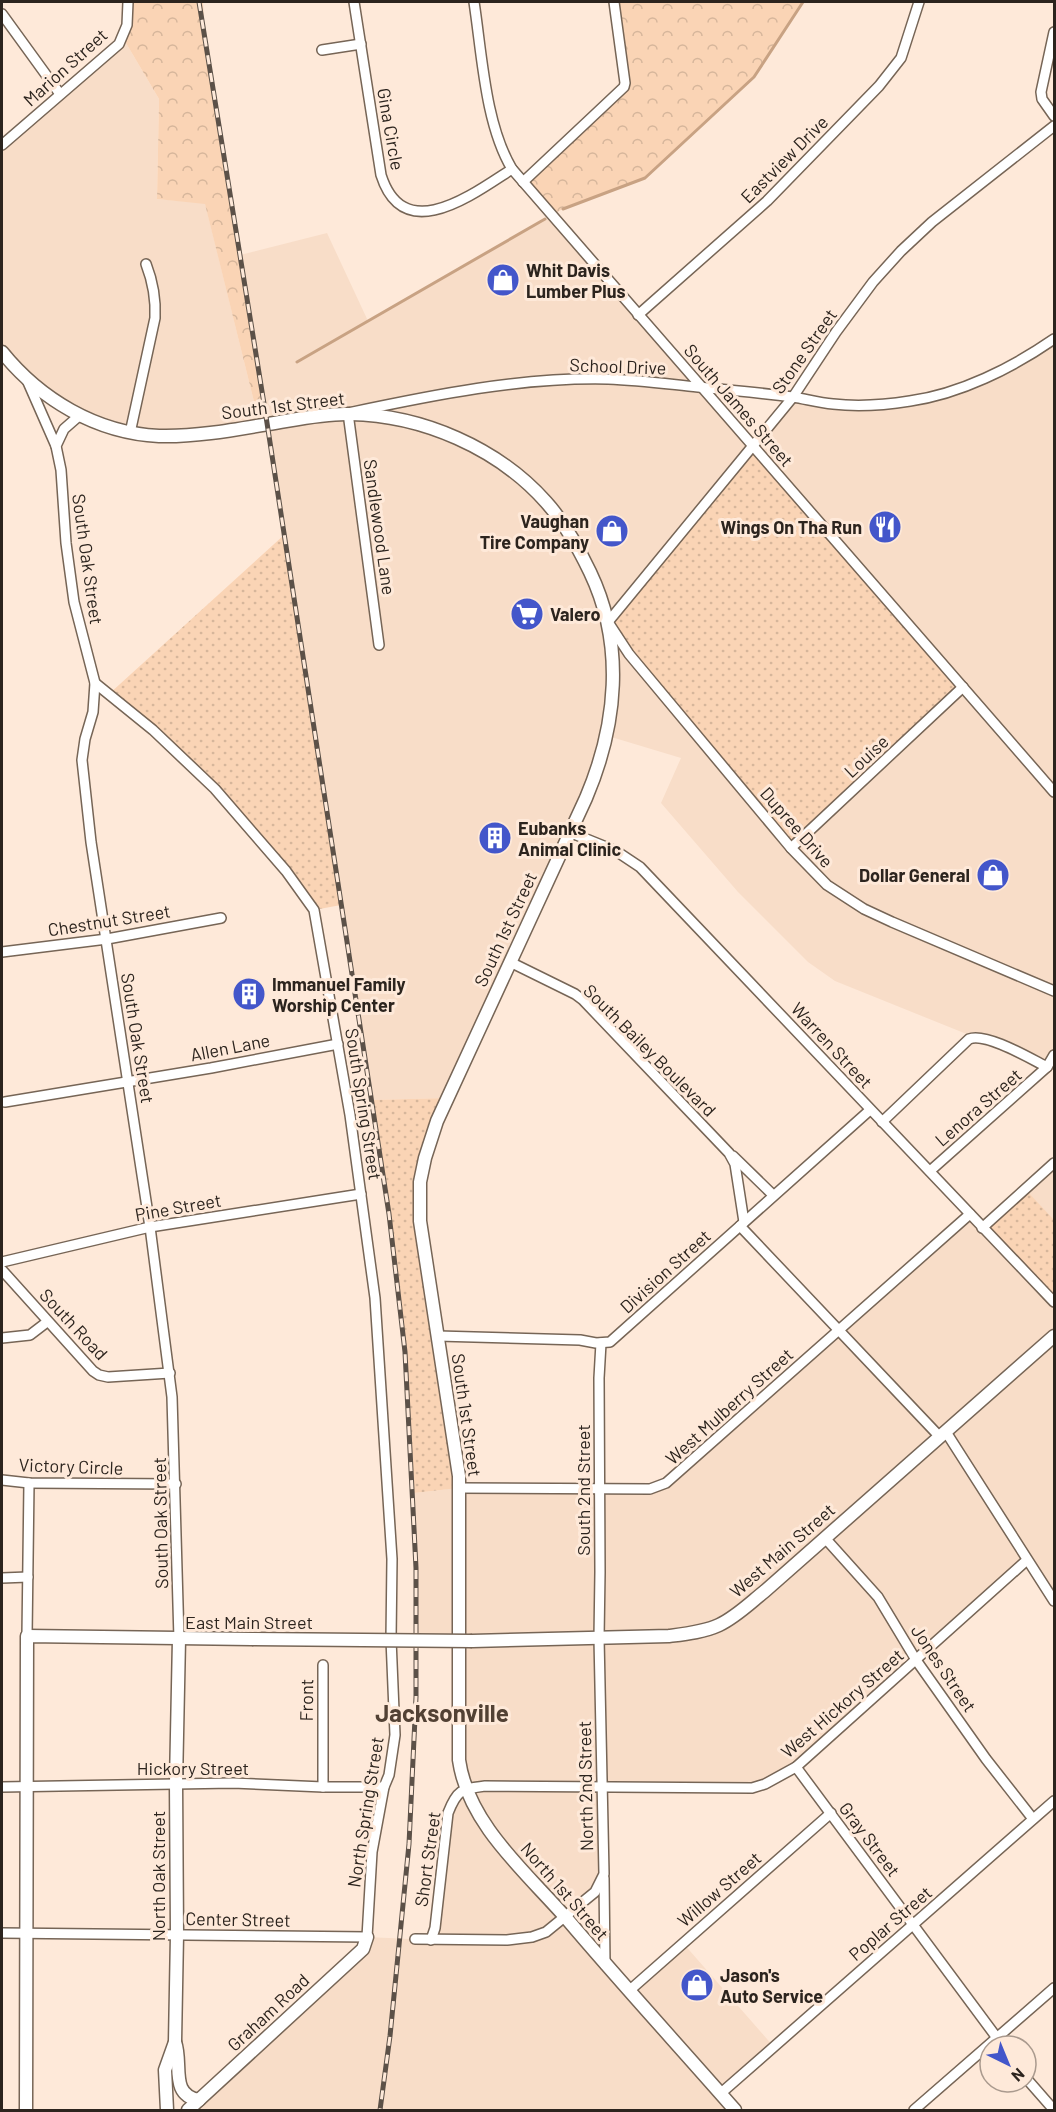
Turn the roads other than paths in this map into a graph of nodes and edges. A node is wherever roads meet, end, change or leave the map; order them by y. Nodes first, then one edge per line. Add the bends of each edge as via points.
1 (128, 2) edge
2 (354, 2) edge
3 (474, 2) edge
4 (614, 2) edge
5 (919, 2) edge
6 (2, 14) edge
7 (1054, 32) edge
8 (361, 44) junction
9 (322, 50) dead end
10 (60, 94) junction
11 (1054, 116) edge
12 (1054, 126) edge
13 (2, 145) edge
14 (512, 169) junction
15 (523, 182) junction
16 (146, 264) dead end
17 (638, 315) junction
18 (1054, 339) edge
19 (2, 352) edge
20 (27, 380) junction
21 (701, 387) junction
22 (793, 397) junction
23 (348, 413) junction
24 (80, 415) junction
25 (130, 433) junction
26 (56, 446) junction
27 (754, 446) junction
28 (608, 622) junction
29 (379, 645) dead end
30 (95, 683) junction
31 (963, 687) junction
32 (1054, 792) edge
33 (569, 832) junction
34 (791, 848) junction
35 (221, 918) dead end
36 (107, 939) junction
37 (2, 952) edge
38 (510, 962) junction
39 (1054, 991) edge
40 (338, 1044) junction
41 (1054, 1054) edge
42 (1047, 1067) junction
43 (128, 1082) junction
44 (5, 1102) dead end
45 (870, 1110) junction
46 (882, 1122) junction
47 (729, 1153) junction
48 (1054, 1163) edge
49 (930, 1171) junction
50 (361, 1194) junction
51 (773, 1195) junction
52 (970, 1214) junction
53 (742, 1224) junction
54 (150, 1227) junction
55 (982, 1228) junction
56 (2, 1262) edge
57 (2, 1270) edge
58 (1054, 1302) edge
59 (47, 1322) junction
60 (840, 1329) junction
61 (438, 1336) junction
62 (1054, 1336) edge
63 (2, 1338) edge
64 (601, 1343) junction
65 (170, 1373) junction
66 (943, 1435) junction
67 (2, 1480) edge
68 (29, 1483) junction
69 (176, 1484) junction
70 (459, 1488) junction
71 (600, 1488) junction
72 (825, 1538) junction
73 (1027, 1560) junction
74 (28, 1577) junction
75 (2, 1578) edge
76 (1054, 1601) edge
77 (392, 1621) joint
78 (27, 1636) junction
79 (599, 1638) junction
80 (179, 1639) junction
81 (472, 1641) joint
82 (460, 1656) joint
83 (916, 1660) junction
84 (323, 1665) dead end
85 (796, 1767) junction
86 (176, 1783) junction
87 (2, 1787) edge
88 (26, 1787) junction
89 (323, 1787) junction
90 (384, 1787) junction
91 (465, 1788) junction
92 (603, 1788) junction
93 (1054, 1801) edge
94 (831, 1813) junction
95 (1033, 1819) junction
96 (604, 1874) junction
97 (565, 1918) junction
98 (914, 1924) junction
99 (2, 1934) edge
100 (26, 1934) junction
101 (177, 1935) junction
102 (367, 1937) junction
103 (415, 1940) dead end
104 (431, 1940) junction
105 (605, 1965) junction
106 (1054, 1988) edge
107 (630, 1990) junction
108 (994, 2034) edge
109 (1008, 2034) edge
110 (175, 2042) junction
111 (978, 2059) edge
112 (1038, 2092) edge
113 (720, 2094) junction
114 (199, 2100) junction
115 (26, 2110) edge
116 (167, 2110) edge
117 (188, 2110) edge
118 (735, 2110) edge
119 (914, 2110) edge
120 (1054, 2110) edge

1 - 10 street, Marion Street via 127,25 119,44
2 - 8 street, Gina Circle
3 - 14 street, South James Street via 493,122
4 - 15 street via 624,87
5 - 17 street, Eastview Drive via 901,58 879,86 767,201
6 - 10 street
7 - 11 street via 1041,92
8 - 9 street
8 - 14 street, Gina Circle via 381,175 387,190 402,206 418,212 441,210
10 - 13 street, Marion Street
12 - 22 street, Stone Street via 901,251 867,291
14 - 15 street, South James Street
15 - 17 street, South James Street
16 - 25 street via 154,290 155,318
17 - 21 street, South James Street
18 - 22 street, School Drive via 998,371 922,399 863,405
19 - 20 main road, South 1st Street
20 - 24 main road, South 1st Street
20 - 26 street, South Oak Street
21 - 22 street, School Drive
21 - 23 street, School Drive via 609,379 556,380 418,398
21 - 27 street, South James Street
22 - 27 street, Stone Street
23 - 25 main road, South 1st Street via 185,435
23 - 28 main road, South 1st Street via 439,431 464,441 511,470 545,500 566,526 601,594
23 - 29 street, Sandlewood Lane
24 - 25 main road, South 1st Street
24 - 26 street via 64,429
26 - 30 street, South Oak Street via 74,602
27 - 28 street, Stone Street
27 - 31 street, South James Street
28 - 33 main road, South 1st Street via 611,718 596,773
28 - 34 street, Dupree Drive via 629,654
30 - 36 street, South Oak Street via 82,760
30 - 40 street, South Spring Street via 216,789 314,910
31 - 32 street, South James Street
31 - 34 street, Louise
33 - 38 main road, South 1st Street
33 - 45 street, Warren Street via 616,851 640,867
34 - 39 street, Dupree Drive via 827,885 864,909
35 - 36 street, Chestnut Street
36 - 37 street, Chestnut Street
36 - 43 street, South Oak Street
38 - 47 street, South Bailey Boulevard via 583,1000
38 - 61 main road, South 1st Street via 436,1121 423,1164 420,1221
40 - 43 street, Allen Lane
40 - 50 street, South Spring Street
41 - 42 street, Lenora Street
42 - 46 street, Lenora Street via 995,1042 974,1037
42 - 49 street, Lenora Street
43 - 44 street, Allen Lane
43 - 54 street, South Oak Street
45 - 46 street, Warren Street
45 - 51 street, Division Street
46 - 49 street, Warren Street
47 - 51 street, South Bailey Boulevard
47 - 53 street, South Bailey Boulevard via 735,1164
48 - 55 street
49 - 52 street, Warren Street
50 - 54 street, Pine Street
50 - 77 street, South Spring Street via 380,1363
51 - 53 street, Division Street
52 - 55 street, Warren Street
52 - 60 street, West Mulberry Street
53 - 60 street
53 - 64 street, Division Street via 616,1337
54 - 56 street, Pine Street
54 - 65 street, South Oak Street
55 - 58 street, Warren Street
57 - 59 street, South Road
59 - 63 street via 30,1335
59 - 65 street, South Road via 99,1375
60 - 66 street
60 - 71 street, West Mulberry Street via 666,1483 650,1489
61 - 64 street
61 - 70 main road, South 1st Street
62 - 66 main road, West Main Street
64 - 71 street, South 2nd Street
65 - 69 street, South Oak Street
66 - 72 main road, West Main Street
66 - 73 street
67 - 68 street, Victory Circle
68 - 69 street, Victory Circle
68 - 74 street
69 - 80 street, South Oak Street
70 - 71 street, West Mulberry Street
70 - 82 main road, South 1st Street
71 - 79 street, South 2nd Street
72 - 79 main road, West Main Street via 765,1591 717,1626 669,1636
72 - 83 street, Jones Street via 878,1597
73 - 76 street
73 - 83 street, West Hickory Street
74 - 75 street
74 - 78 street
77 - 90 street, North Spring Street via 395,1735
78 - 80 main road, East Main Street
78 - 88 main road
79 - 81 main road, West Main Street
79 - 92 street, North 2nd Street
80 - 81 main road, East Main Street, bridge
80 - 86 main road, North Oak Street
82 - 91 main road, North 1st Street via 459,1760
83 - 85 street, West Hickory Street
83 - 95 street, Jones Street
84 - 89 street, Front
85 - 92 street, West Hickory Street via 752,1788
85 - 94 street, Gray Street
86 - 88 street, Hickory Street
86 - 89 street, Hickory Street
86 - 101 main road, North Oak Street
87 - 88 street, Hickory Street
88 - 100 main road
89 - 90 street, Hickory Street
90 - 102 street, North Spring Street via 372,1852
91 - 92 street, West Hickory Street
91 - 97 main road, North 1st Street via 491,1832
91 - 104 street, Short Street via 455,1796 448,1813
92 - 96 street, North 2nd Street
93 - 95 street, Poplar Street
94 - 98 street, Gray Street
94 - 107 street, Willow Street
95 - 98 street, Poplar Street
96 - 97 street, North 2nd Street via 595,1892
96 - 105 street
97 - 104 street, North 2nd Street via 532,1937
97 - 105 main road, North 1st Street
98 - 108 street, Gray Street
98 - 113 street, Poplar Street
99 - 100 street, Center Street
100 - 101 street, Center Street
100 - 115 main road
101 - 102 street, Center Street
101 - 110 main road, North Oak Street
102 - 114 main road, Graham Road via 363,1949
103 - 104 street, North 2nd Street
105 - 107 main road, North 1st Street
106 - 109 street
107 - 113 main road, North 1st Street
110 - 114 main road via 178,2082 183,2094
110 - 116 main road, North Oak Street via 165,2070
111 - 119 street
112 - 120 street
113 - 118 main road, North 1st Street
114 - 117 main road, Graham Road

